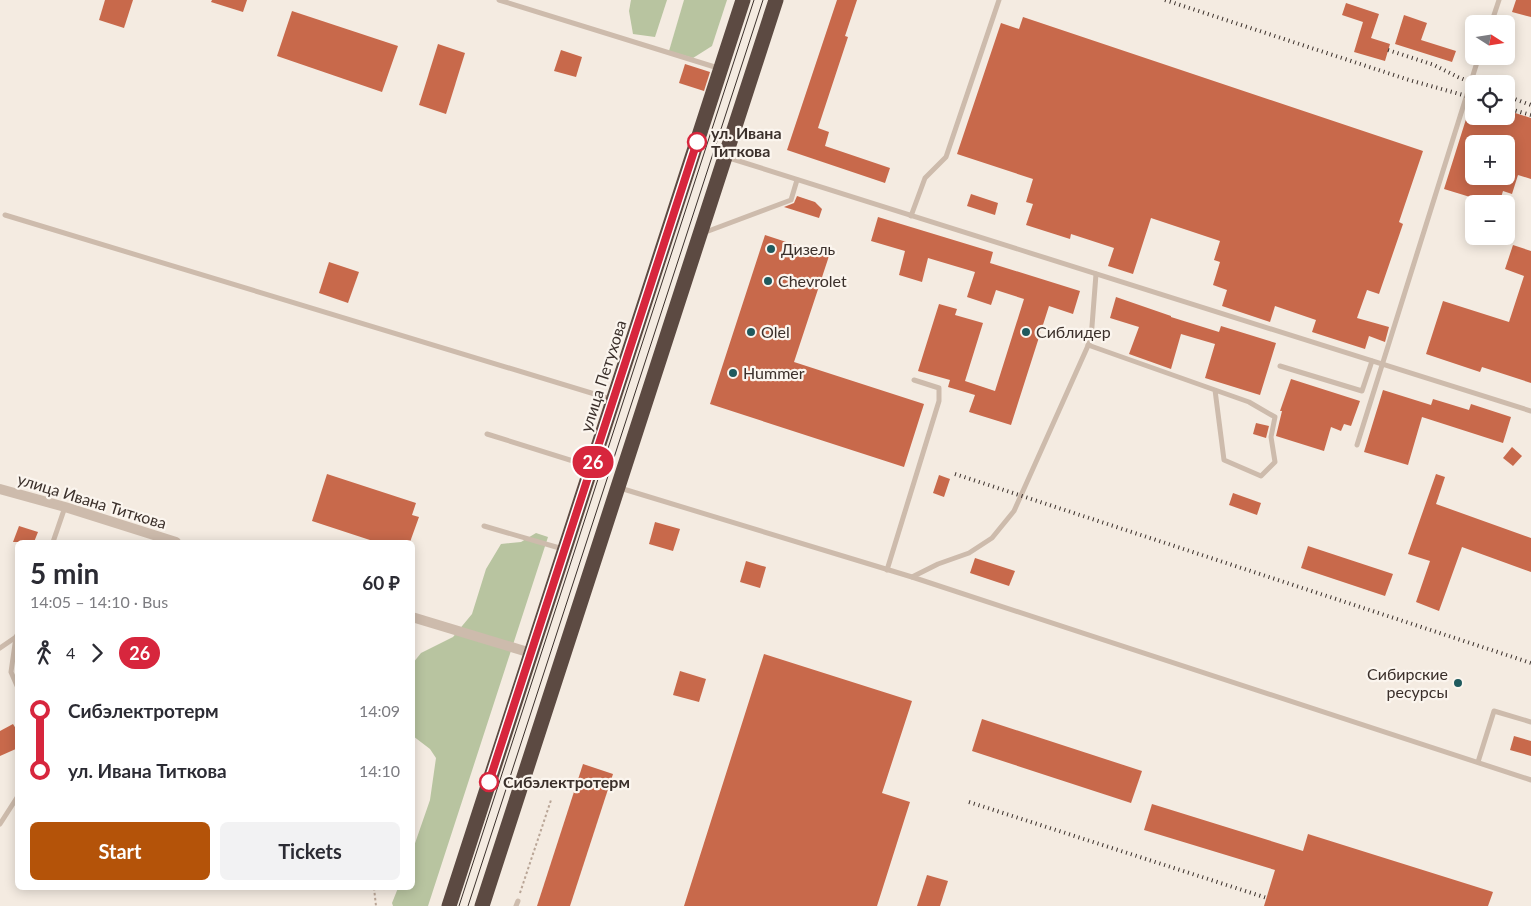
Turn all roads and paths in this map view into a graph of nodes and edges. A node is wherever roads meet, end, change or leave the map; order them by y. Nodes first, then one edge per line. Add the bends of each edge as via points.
1 (499, 0) edge
2 (743, 0) edge
3 (999, 0) edge
4 (1500, 0) edge
5 (775, 1) edge
6 (1494, 15) edge
7 (1476, 65) edge
8 (721, 69) junction
9 (726, 157) junction
10 (797, 180) junction
11 (5, 215) dead end
12 (911, 216) junction
13 (701, 234) junction
14 (1096, 274) junction
15 (1088, 345) junction
16 (1372, 361) junction
17 (1383, 365) junction
18 (1280, 366) dead end
19 (914, 380) dead end
20 (1215, 390) junction
21 (613, 400) junction
22 (1531, 411) edge
23 (487, 434) dead end
24 (1358, 445) dead end
25 (592, 467) junction
26 (617, 487) junction
27 (0, 488) edge
28 (65, 507) junction
29 (484, 526) dead end
30 (54, 540) edge
31 (170, 540) edge
32 (565, 550) junction
33 (887, 570) junction
34 (912, 577) junction
35 (415, 618) edge
36 (15, 637) edge
37 (15, 647) edge
38 (0, 648) edge
39 (531, 653) junction
40 (15, 681) edge
41 (1531, 722) edge
42 (1478, 762) junction
43 (1531, 780) edge
44 (551, 800) dead end
45 (15, 801) edge
46 (0, 824) edge
47 (374, 890) edge
48 (517, 903) edge
49 (376, 906) edge
50 (449, 906) edge
51 (482, 906) edge

1 - 8 lane
2 - 8 highway, улица Петухова
3 - 12 lane via 946,157 925,178
4 - 6 lane
5 - 9 highway
7 - 17 lane
8 - 21 highway, улица Петухова
9 - 10 lane
9 - 13 highway
10 - 12 lane
10 - 13 lane via 791,200
11 - 21 lane
12 - 14 lane
13 - 26 highway
14 - 15 lane
14 - 16 lane
15 - 20 lane
15 - 34 lane via 1014,511 992,538 969,554
16 - 17 lane
16 - 18 lane via 1362,392
17 - 22 lane
17 - 24 lane
19 - 33 lane via 939,388 939,401
20 - 20 lane via 1249,402 1275,417 1271,437 1275,462 1261,476 1224,460
21 - 25 highway, улица Петухова
23 - 25 lane
25 - 32 highway, улица Петухова
26 - 33 lane
26 - 51 highway
27 - 28 street, улица Ивана Титкова
28 - 30 lane
28 - 31 street, улица Ивана Титкова
29 - 32 lane
32 - 39 highway, улица Петухова
33 - 34 lane
34 - 42 lane
35 - 39 street
36 - 38 lane
37 - 40 lane via 11,672
39 - 50 highway, улица Петухова
41 - 42 lane via 1494,711
42 - 43 lane
44 - 48 path
45 - 46 lane
47 - 49 path

